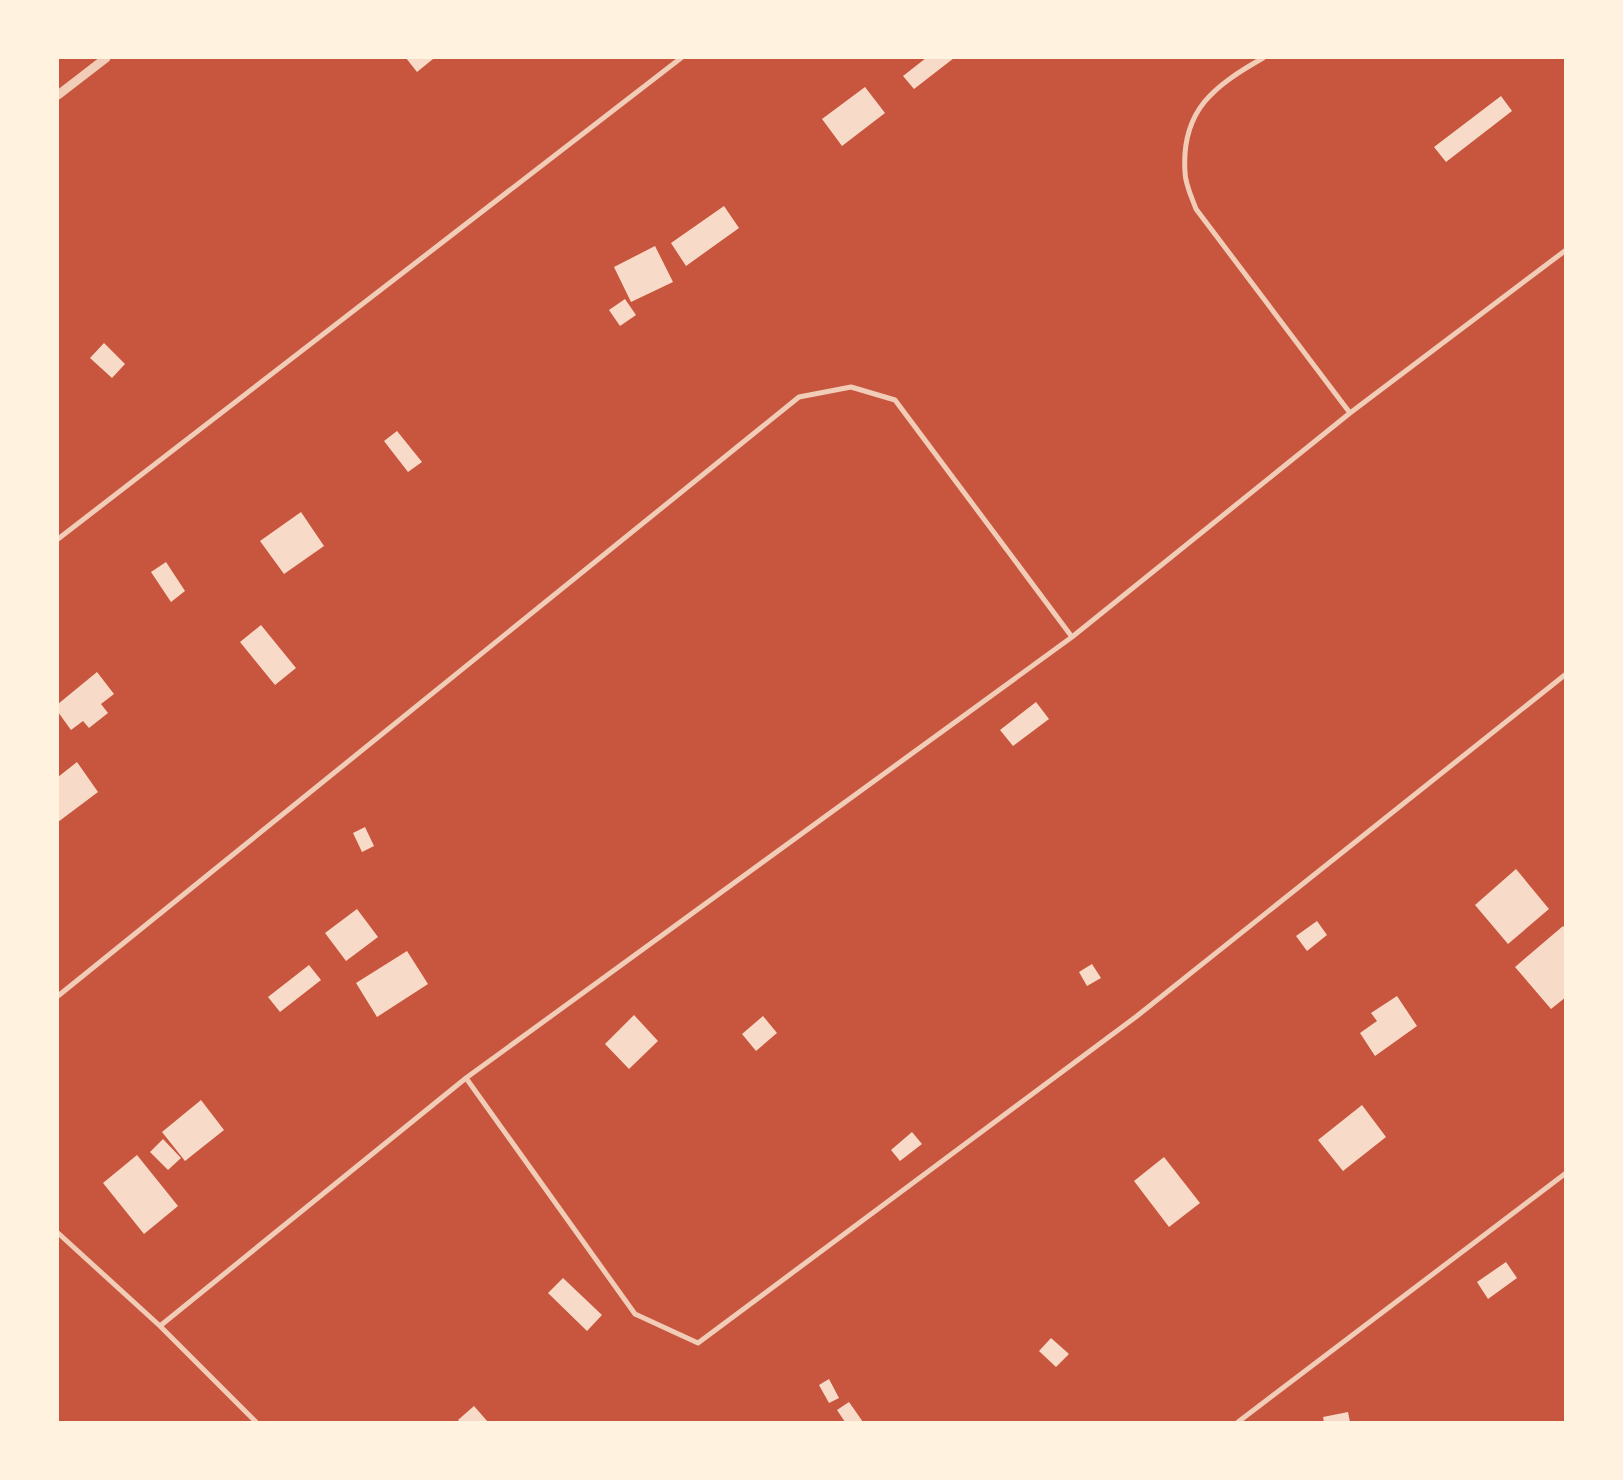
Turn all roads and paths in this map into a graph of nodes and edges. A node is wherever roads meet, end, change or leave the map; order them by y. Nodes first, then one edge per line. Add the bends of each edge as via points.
1 (106, 58) edge
2 (681, 58) edge
3 (1263, 58) edge
4 (58, 96) edge
5 (1566, 250) edge
6 (1350, 413) junction
7 (58, 539) edge
8 (1072, 637) junction
9 (1566, 674) edge
10 (58, 996) edge
11 (466, 1078) junction
12 (1566, 1173) edge
13 (58, 1233) edge
14 (160, 1326) junction
15 (256, 1422) edge
16 (1238, 1422) edge

1 - 4 street
2 - 7 street
3 - 6 street via 1220,85 1198,109 1186,136 1184,174 1196,209
5 - 6 street
6 - 8 street
8 - 10 street via 895,400 852,386 799,397
8 - 11 street
9 - 11 street via 1137,1016 698,1343 635,1314
11 - 14 street
12 - 16 street
13 - 14 street
14 - 15 street

